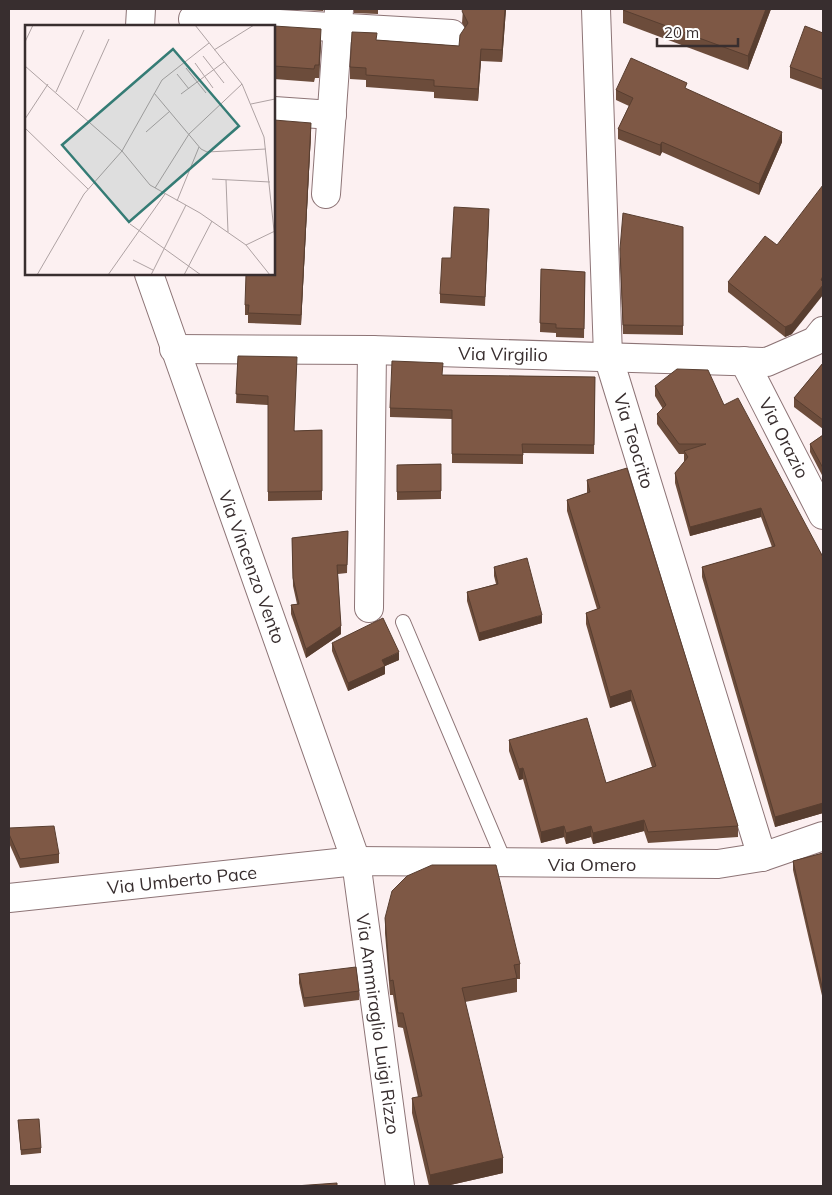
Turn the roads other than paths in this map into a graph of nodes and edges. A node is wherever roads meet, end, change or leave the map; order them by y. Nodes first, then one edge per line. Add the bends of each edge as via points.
1 (141, 9) edge
2 (596, 9) edge
3 (339, 18) edge
4 (193, 19) dead end
5 (140, 25) edge
6 (452, 34) dead end
7 (275, 111) edge
8 (332, 115) junction
9 (326, 194) dead end
10 (149, 275) edge
11 (823, 331) edge
12 (174, 349) junction
13 (372, 350) junction
14 (608, 356) junction
15 (744, 361) junction
16 (823, 515) edge
17 (369, 608) dead end
18 (402, 622) dead end
19 (823, 836) edge
20 (762, 857) junction
21 (356, 861) junction
22 (505, 863) junction
23 (9, 898) edge
24 (400, 1186) edge

1 - 5 street
2 - 14 street, Via Teocrito
3 - 4 street
3 - 6 street
3 - 8 street
7 - 8 street
8 - 9 street
10 - 12 street, Via Vincenzo Vento
11 - 15 street, Via Virgilio via 815,341 767,362
12 - 13 street, Via Virgilio
12 - 21 street, Via Vincenzo Vento
13 - 14 street, Via Virgilio
13 - 17 street
14 - 15 street, Via Virgilio
14 - 20 street, Via Teocrito
15 - 16 street, Via Orazio
18 - 22 lane
19 - 20 street, Via Omero
20 - 22 street, Via Omero via 718,864
21 - 22 street, Via Omero
21 - 23 street, Via Umberto Pace
21 - 24 street, Via Ammiraglio Luigi Rizzo

